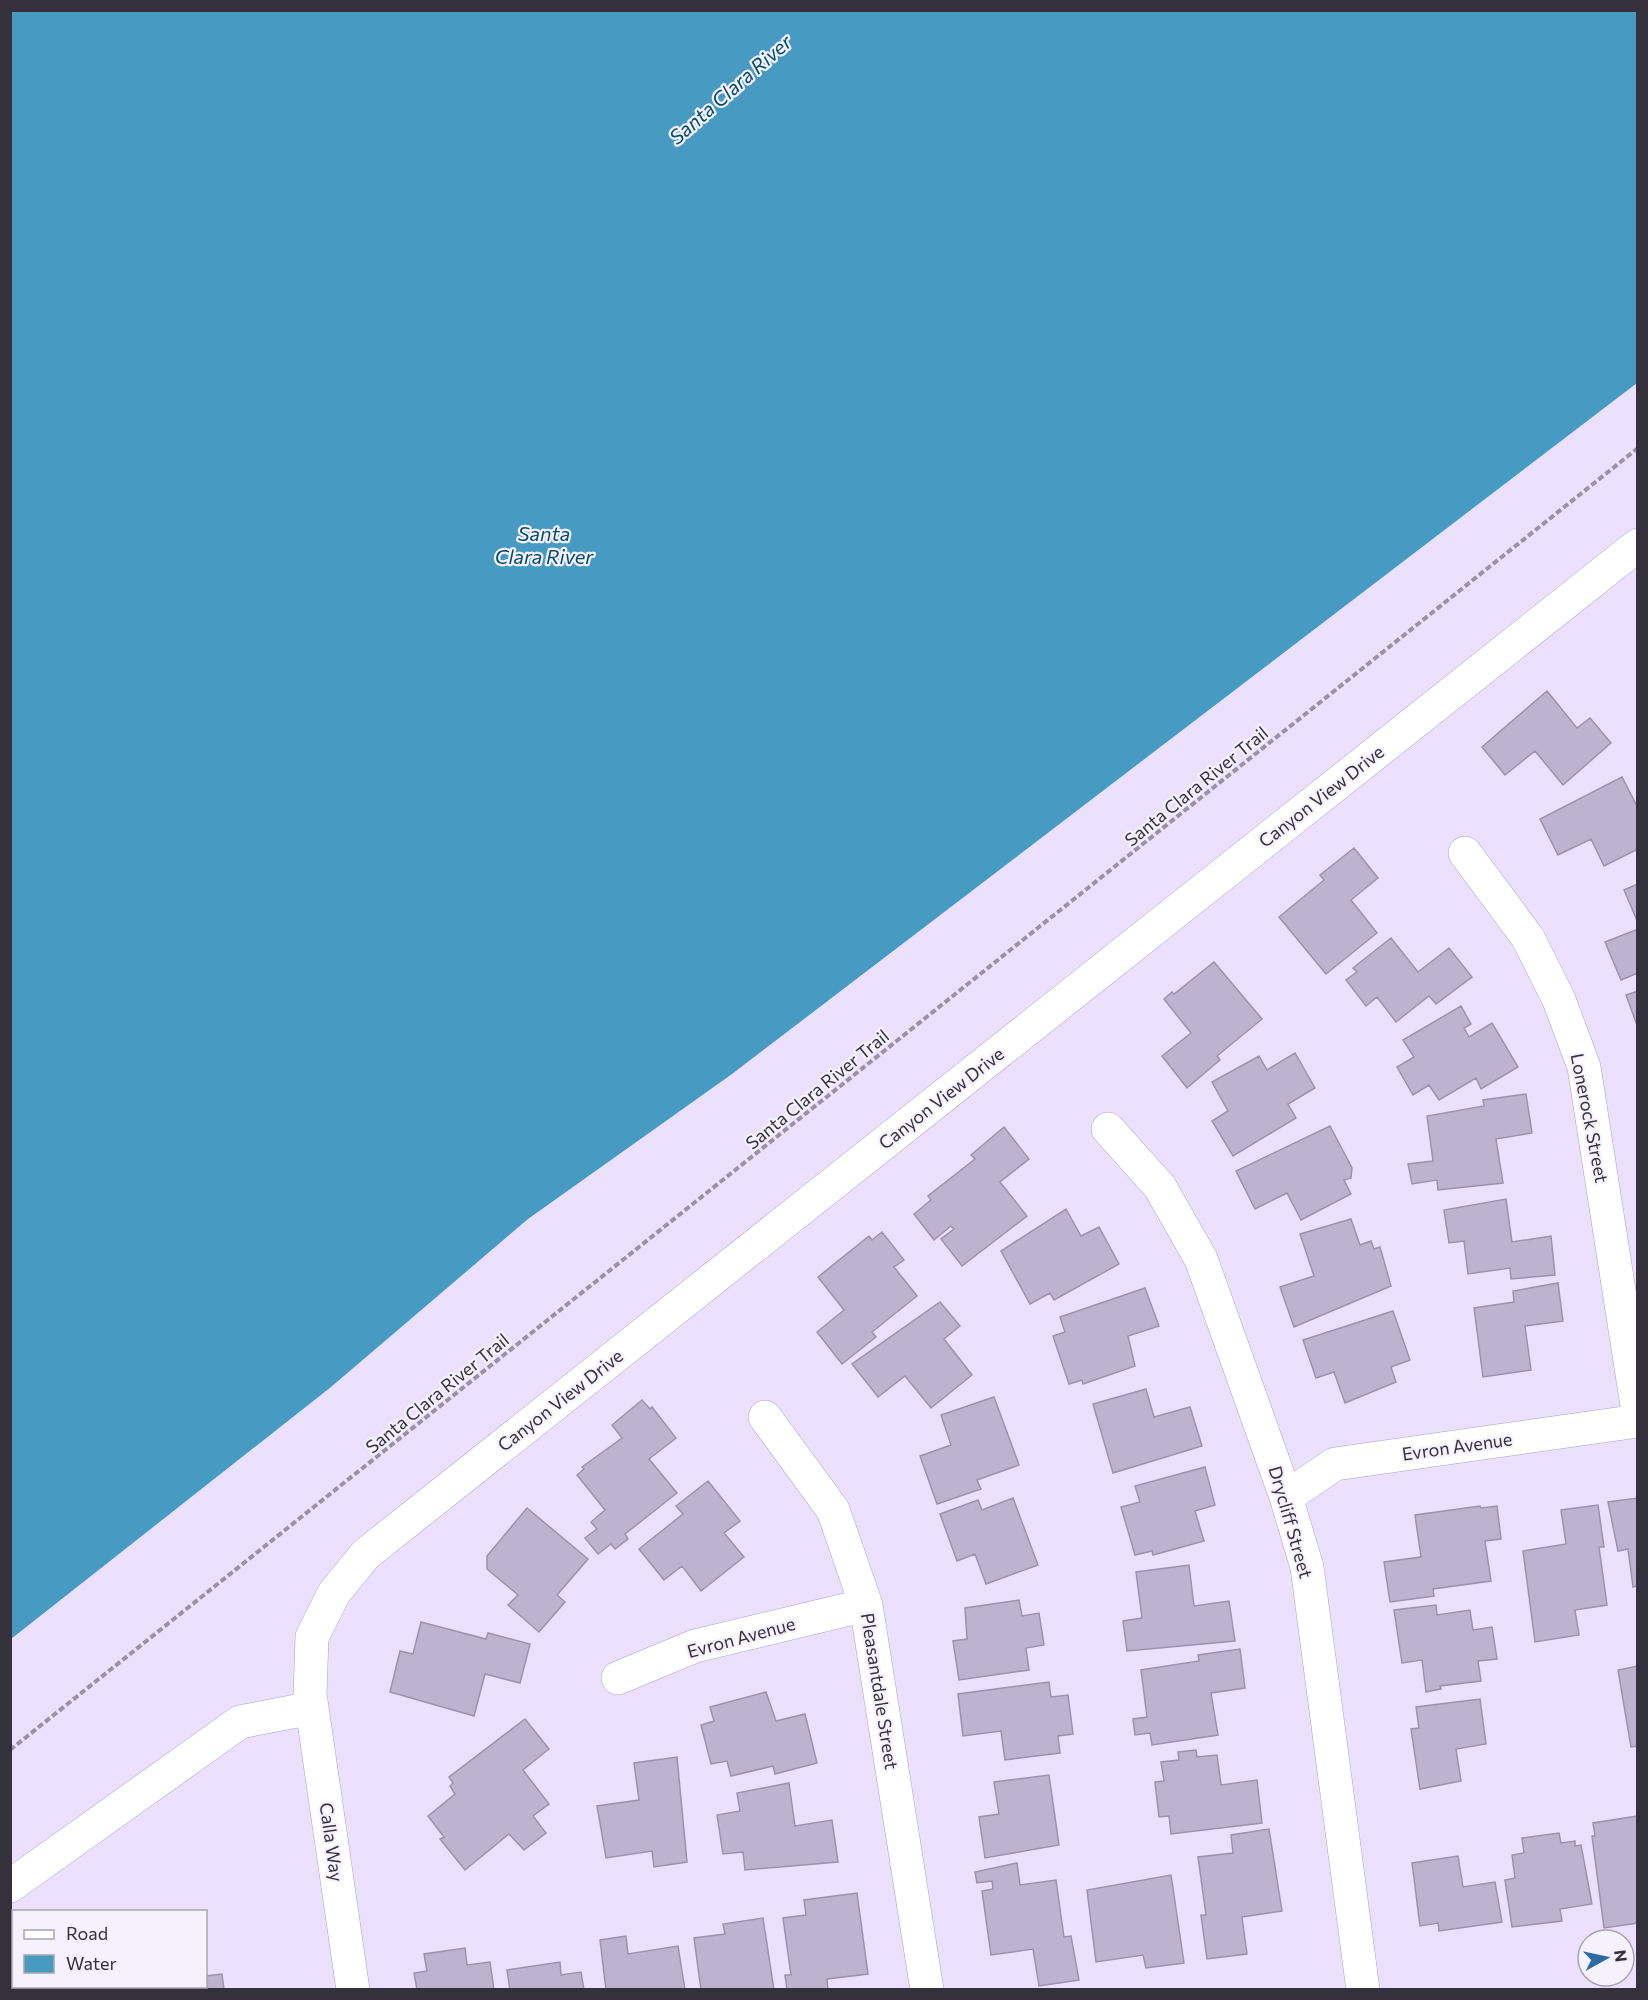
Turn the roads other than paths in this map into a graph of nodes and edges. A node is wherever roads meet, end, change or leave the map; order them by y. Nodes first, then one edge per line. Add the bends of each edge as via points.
1 (1638, 544) edge
2 (1466, 853) dead end
3 (1108, 1129) dead end
4 (1638, 1412) edge
5 (765, 1417) dead end
6 (1638, 1421) edge
7 (1286, 1497) junction
8 (866, 1605) junction
9 (618, 1678) dead end
10 (311, 1701) junction
11 (10, 1886) edge
12 (353, 1989) edge
13 (927, 1989) edge
14 (1364, 1989) edge

1 - 10 street, Canyon View Drive via 366,1554 334,1593 312,1637
2 - 4 street, Lonerock Street via 1528,938 1560,999 1584,1067
3 - 7 street, Drycliff Street via 1161,1187 1201,1259
5 - 8 street, Pleasantdale Street via 832,1510
6 - 7 street, Evron Avenue via 1335,1464
7 - 14 street, Drycliff Street via 1307,1567
8 - 9 street, Evron Avenue via 695,1646
8 - 13 street, Pleasantdale Street
10 - 11 street via 240,1722
10 - 12 street, Calla Way

